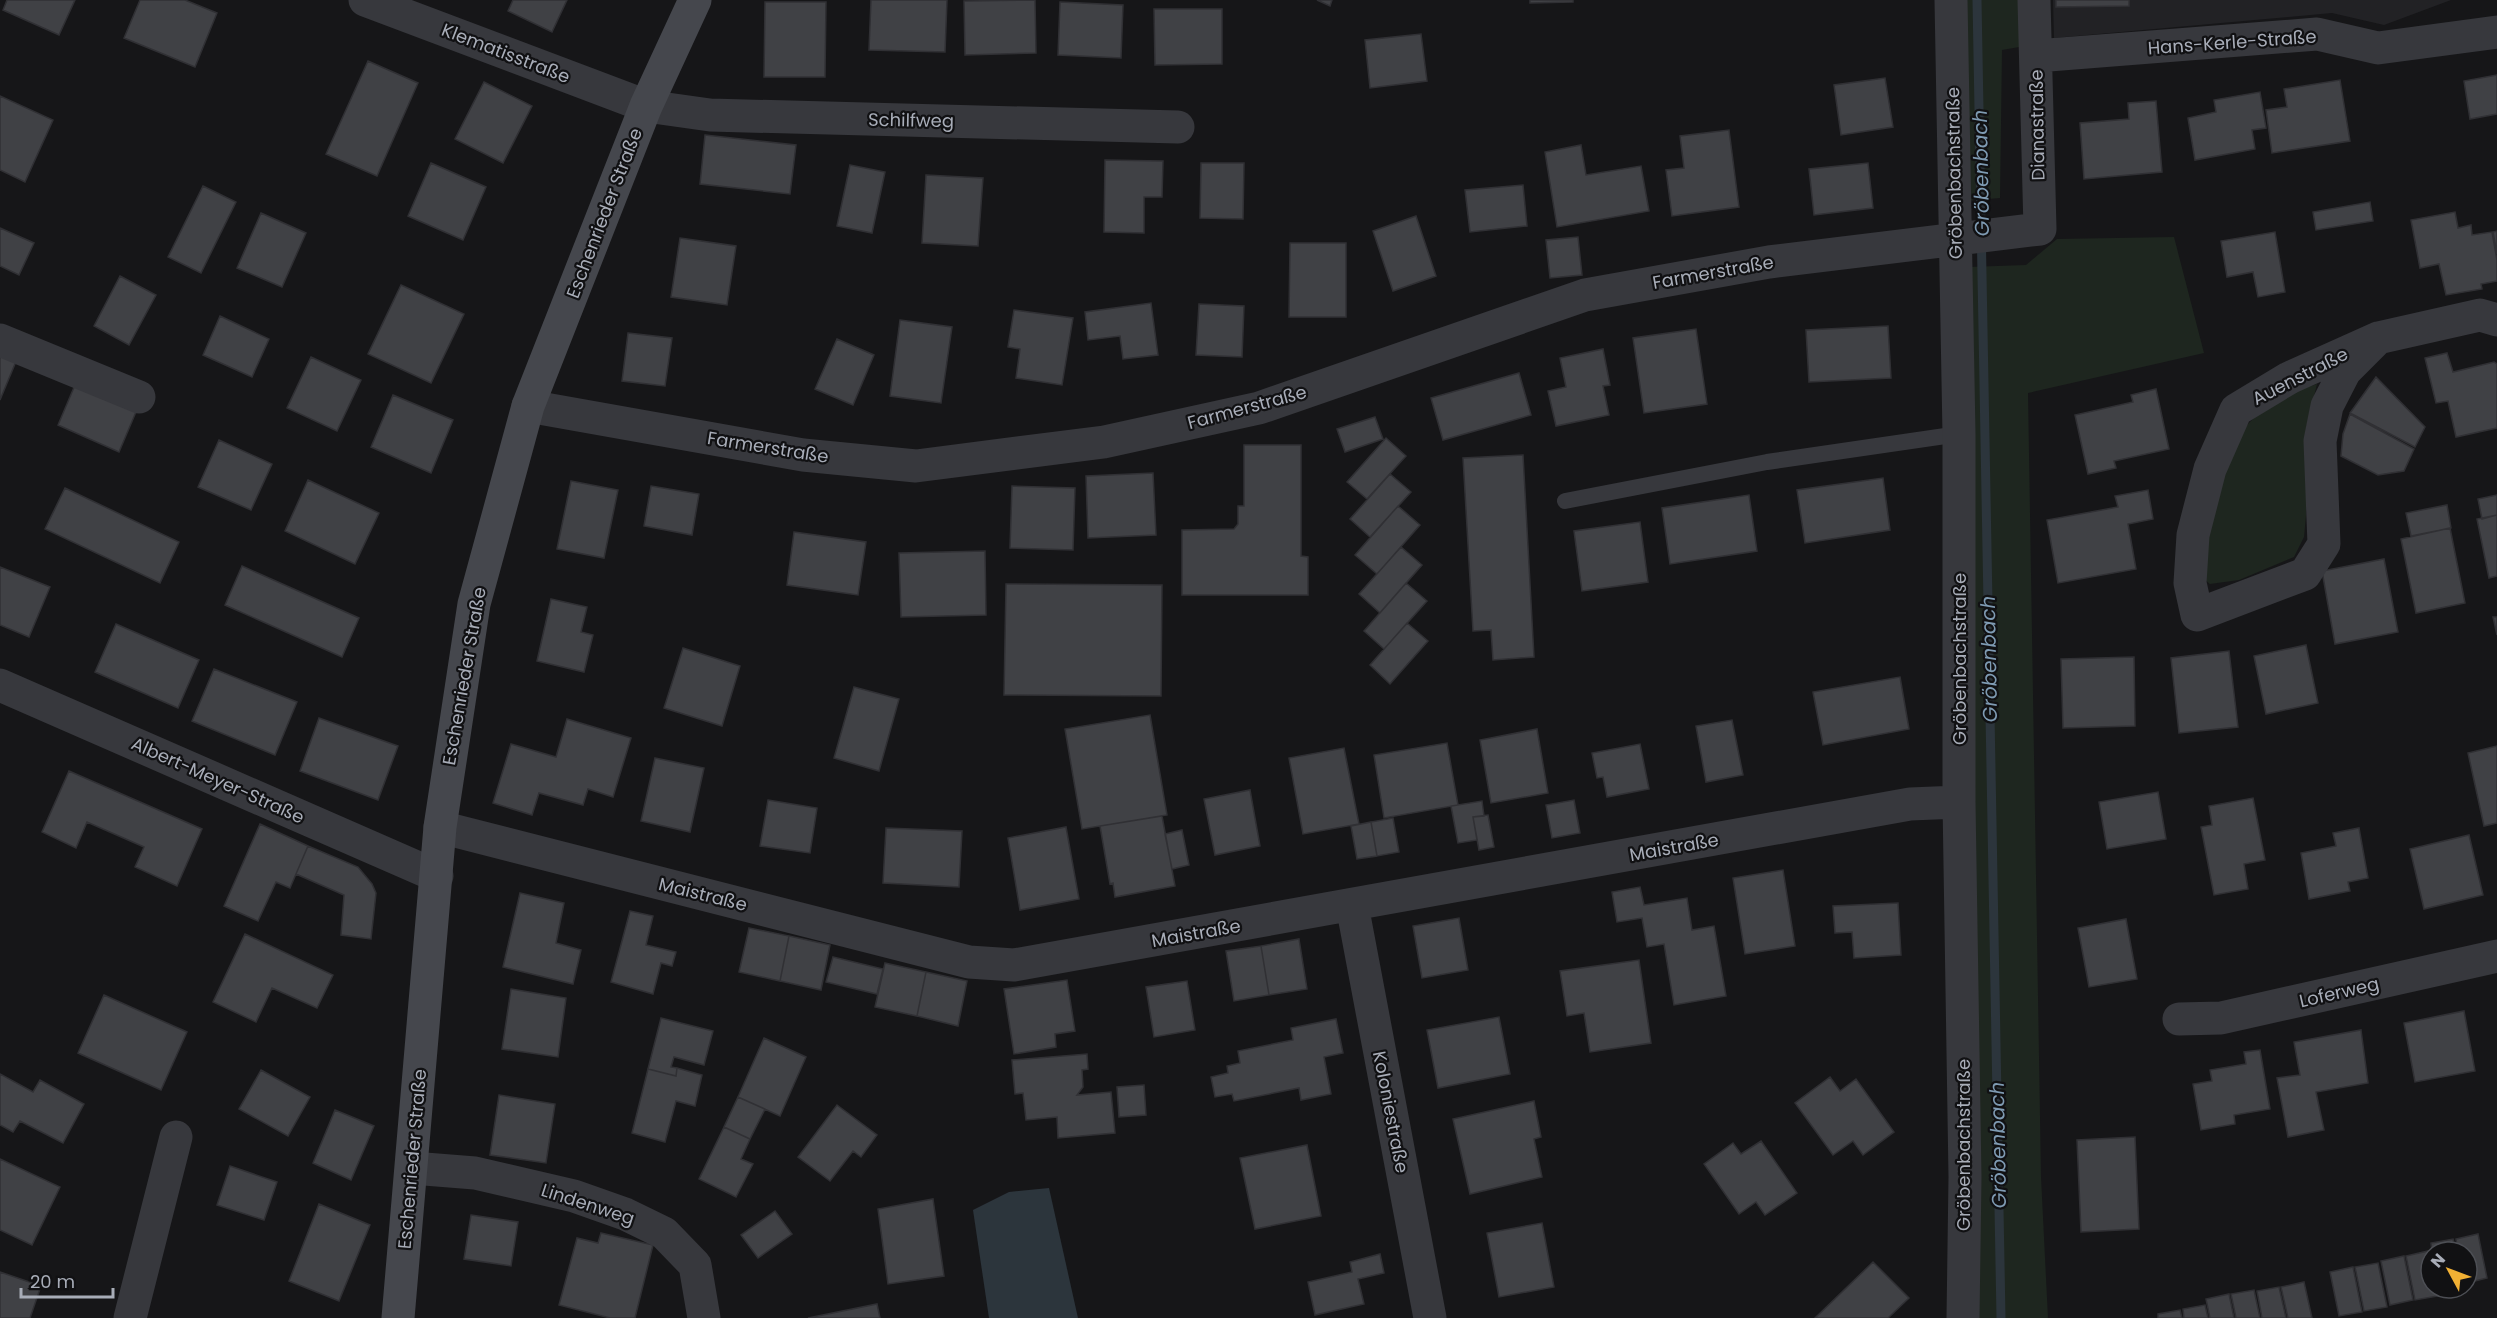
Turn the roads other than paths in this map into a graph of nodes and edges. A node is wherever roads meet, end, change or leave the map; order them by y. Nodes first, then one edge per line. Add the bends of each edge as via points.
1 (365, 0) edge
2 (695, 0) edge
3 (1951, 0) edge
4 (2034, 0) edge
5 (2497, 32) edge
6 (2036, 56) junction
7 (646, 106) junction
8 (1178, 127) dead end
9 (1986, 235) junction
10 (2497, 320) edge
11 (2378, 338) junction
12 (0, 340) edge
13 (139, 397) dead end
14 (528, 406) junction
15 (1959, 434) junction
16 (1566, 501) dead end
17 (0, 685) edge
18 (1959, 802) junction
19 (440, 827) junction
20 (437, 876) junction
21 (1352, 905) junction
22 (2497, 956) edge
23 (2179, 1019) dead end
24 (177, 1137) dead end
25 (412, 1168) junction
26 (130, 1318) edge
27 (398, 1318) edge
28 (704, 1318) edge
29 (1430, 1318) edge
30 (1963, 1318) edge

1 - 7 street, Klematisstraße
2 - 7 street, Eschenrieder Straße
3 - 9 street, Gröbenbachstraße
4 - 6 street, Dianastraße
5 - 6 street, Hans-Kerle-Straße via 2378,48 2317,34
6 - 9 street, Dianastraße via 2040,228
7 - 8 street, Schilfweg via 710,115
7 - 14 street, Eschenrieder Straße
9 - 14 street, Farmerstraße via 1769,262 1584,295 1259,408 1104,442 915,466 803,455
9 - 15 street, Gröbenbachstraße
10 - 11 street, Auenstraße via 2480,315
11 - 11 street, Auenstraße via 2289,378 2235,410 2211,469 2193,535 2190,583 2197,615 2305,574 2324,544 2320,441 2327,405 2345,371
12 - 13 street
14 - 19 street, Eschenrieder Straße via 474,604
15 - 16 lane via 1767,462
15 - 18 street, Gröbenbachstraße
17 - 20 street, Albert-Meyer-Straße
18 - 21 street, Maistraße via 1910,804
18 - 30 street, Gröbenbachstraße via 1965,1177
19 - 20 street, Eschenrieder Straße
19 - 21 street, Maistraße via 969,962 1014,965
20 - 25 street, Eschenrieder Straße
21 - 29 street, Koloniestraße
22 - 23 street, Loferweg via 2221,1018
24 - 26 street
25 - 27 street, Eschenrieder Straße
25 - 28 street, Lindenweg via 475,1173 574,1196 664,1233 694,1265

